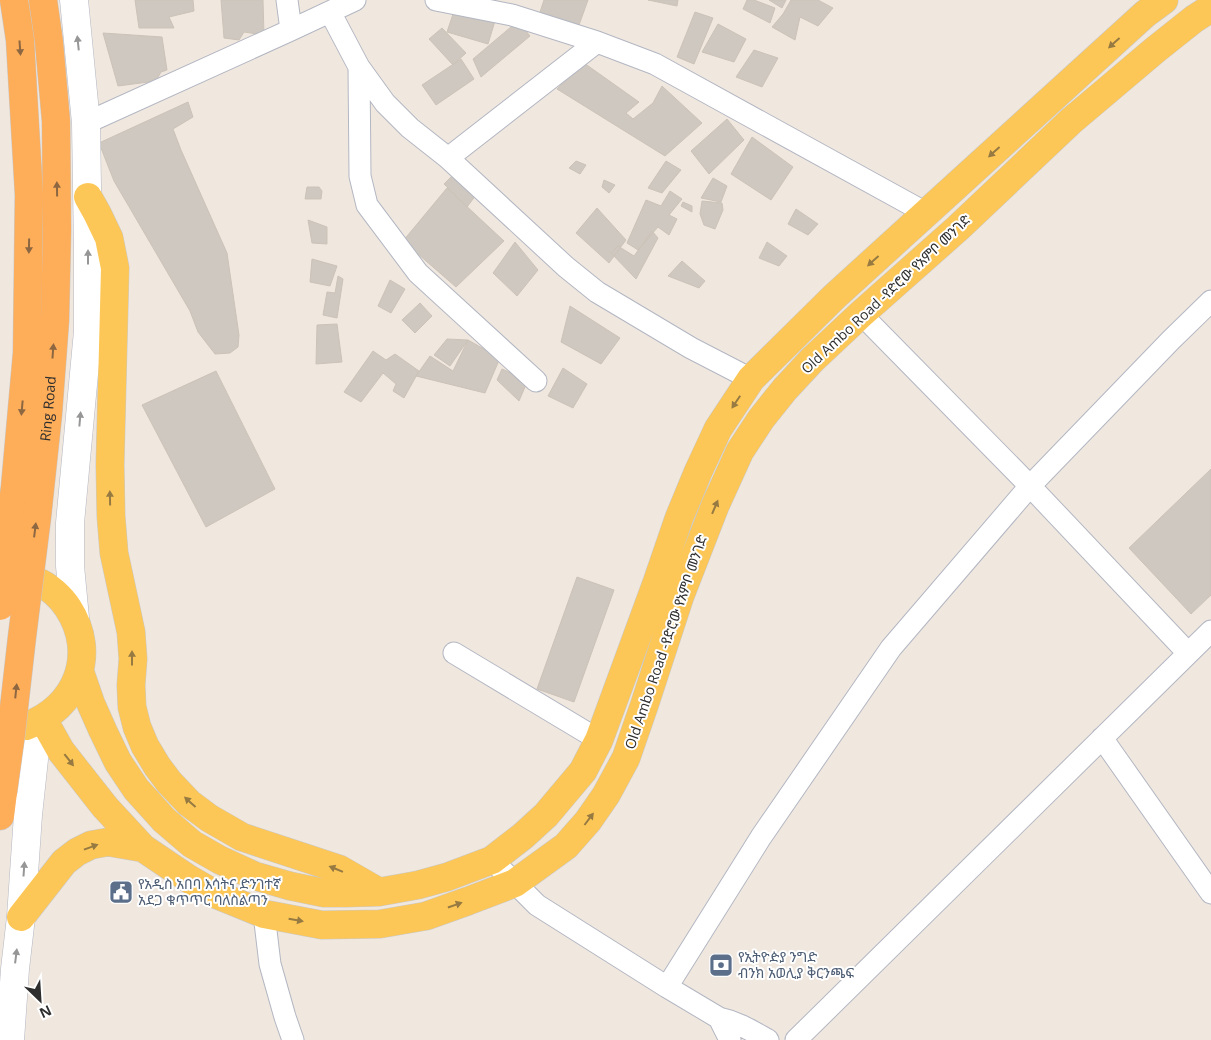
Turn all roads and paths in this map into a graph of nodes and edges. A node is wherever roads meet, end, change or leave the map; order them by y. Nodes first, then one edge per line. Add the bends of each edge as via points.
1 (14, 0) edge
2 (43, 0) edge
3 (74, 0) edge
4 (288, 0) edge
5 (355, 0) edge
6 (436, 0) edge
7 (1148, 5) edge
8 (1211, 8) edge
9 (330, 12) junction
10 (291, 30) junction
11 (597, 42) junction
12 (359, 67) junction
13 (86, 123) junction
14 (448, 158) junction
15 (88, 197) junction
16 (926, 213) junction
17 (1211, 301) edge
18 (861, 314) junction
19 (751, 379) junction
20 (536, 381) dead end
21 (1030, 486) junction
22 (0, 575) edge
23 (0, 606) edge
24 (75, 618) junction
25 (1211, 631) edge
26 (454, 653) dead end
27 (1188, 653) junction
28 (80, 672) junction
29 (40, 720) junction
30 (0, 729) edge
31 (1102, 738) junction
32 (599, 740) junction
33 (0, 816) edge
34 (143, 848) junction
35 (492, 860) junction
36 (515, 883) junction
37 (379, 892) junction
38 (1211, 893) edge
39 (264, 914) junction
40 (21, 917) junction
41 (668, 987) junction
42 (720, 1018) junction
43 (10, 1040) edge
44 (293, 1040) edge
45 (730, 1040) edge
46 (768, 1040) edge
47 (796, 1040) edge

1 -> 23 highway, Ring Road, bridge via 20,40 30,195 27,353
33 -> 2 highway, Ring Road, bridge via 37,516 55,321 56,121
13 -> 3 main road
4 - 10 street
5 - 9 street
6 - 11 street via 512,15
7 -> 16 main road, Old Ambo Road -የድሮው የአምቦ መንገድ
8 - 18 main road, Old Ambo Road -የድሮው የአምቦ መንገድ via 1077,116
9 - 10 street
9 - 12 street
10 - 13 street
11 - 14 street
11 - 16 street via 654,64
12 - 14 street via 385,103
12 - 20 street via 360,176 367,205 418,272
13 - 15 main road
14 - 19 street via 597,292 691,348
24 -> 15 main road via 70,523 88,331
37 -> 15 main road via 339,869 242,837 208,818 169,782 136,727 131,685 131,632 114,553 110,516 115,268 109,238
16 -> 19 main road, Old Ambo Road -የድሮው የአምቦ መንገድ
17 - 21 street
18 - 21 street
36 -> 18 main road, Old Ambo Road -የድሮው የአምቦ መንገድ via 566,846 606,795 626,758 680,596 740,452 785,389
19 -> 32 main road, Old Ambo Road -የድሮው የአምቦ መንገድ via 718,429 698,472
21 - 27 street
21 - 41 street via 891,648 761,837
22 - 24 main road via 37,581 53,591
24 - 28 main road via 81,635
25 - 27 street
26 - 32 street
27 - 31 street
28 - 29 main road via 59,707
28 - 37 main road, Old Ambo Road -የድሮው የአምቦ መንገድ via 118,762 136,789 192,844 255,876 290,886 324,893
29 - 30 main road via 21,728
29 -> 34 main road, Old Ambo Road -የድሮው የአምቦ መንገድ via 104,807
40 -> 29 main road via 28,816
31 - 38 street
31 - 47 street
32 - 35 main road, Old Ambo Road -የድሮው የአምቦ መንገድ via 583,771 546,815
34 - 39 main road, Old Ambo Road -የድሮው የአምቦ መንገድ via 214,894
40 -> 34 main road via 64,862 78,852 91,845 108,842
35 - 36 street
35 - 37 main road, Old Ambo Road -የድሮው የአምቦ መንገድ via 440,879
39 -> 36 main road, Old Ambo Road -የድሮው የአምቦ መንገድ via 322,925 380,924 426,916
36 - 41 street via 537,905
39 - 44 street via 270,964
43 -> 40 main road
41 - 42 street
42 - 45 street
42 - 46 street

